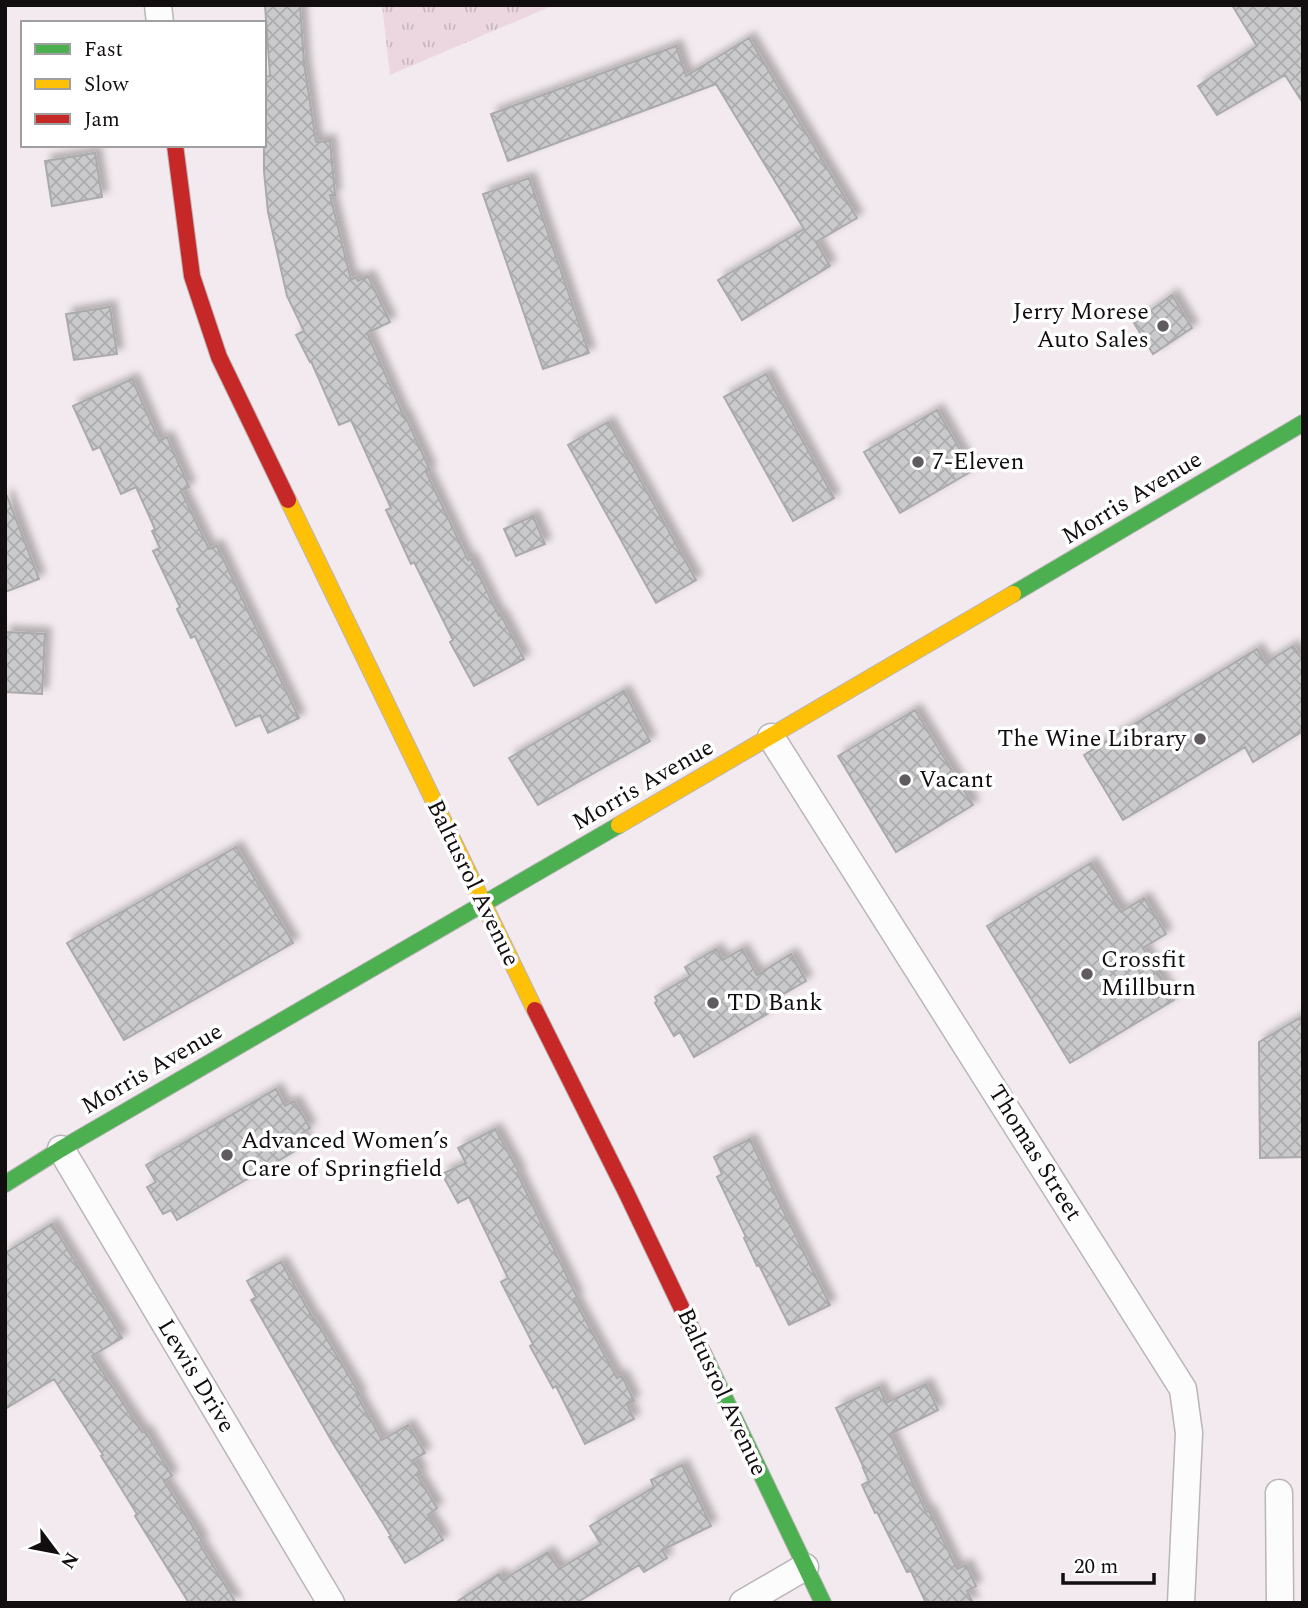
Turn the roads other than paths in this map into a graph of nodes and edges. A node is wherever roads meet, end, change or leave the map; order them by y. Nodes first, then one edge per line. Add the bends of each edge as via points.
1 (175, 147) edge
2 (1303, 423) edge
3 (771, 737) junction
4 (482, 903) junction
5 (61, 1149) junction
6 (5, 1184) edge
7 (1279, 1493) dead end
8 (805, 1567) junction
9 (331, 1603) edge
10 (743, 1603) edge
11 (823, 1603) edge
12 (1181, 1603) edge
13 (1280, 1603) edge

1 - 4 street, Baltusrol Avenue via 192,276 219,356
2 - 3 street, Morris Avenue
3 - 4 street, Morris Avenue
3 - 12 street, Thomas Street via 1183,1389 1189,1433
4 - 5 street, Morris Avenue
4 - 8 street, Baltusrol Avenue
5 - 6 street, Morris Avenue
5 - 9 street, Lewis Drive
7 - 13 street
8 - 10 street
8 - 11 street, Baltusrol Avenue

